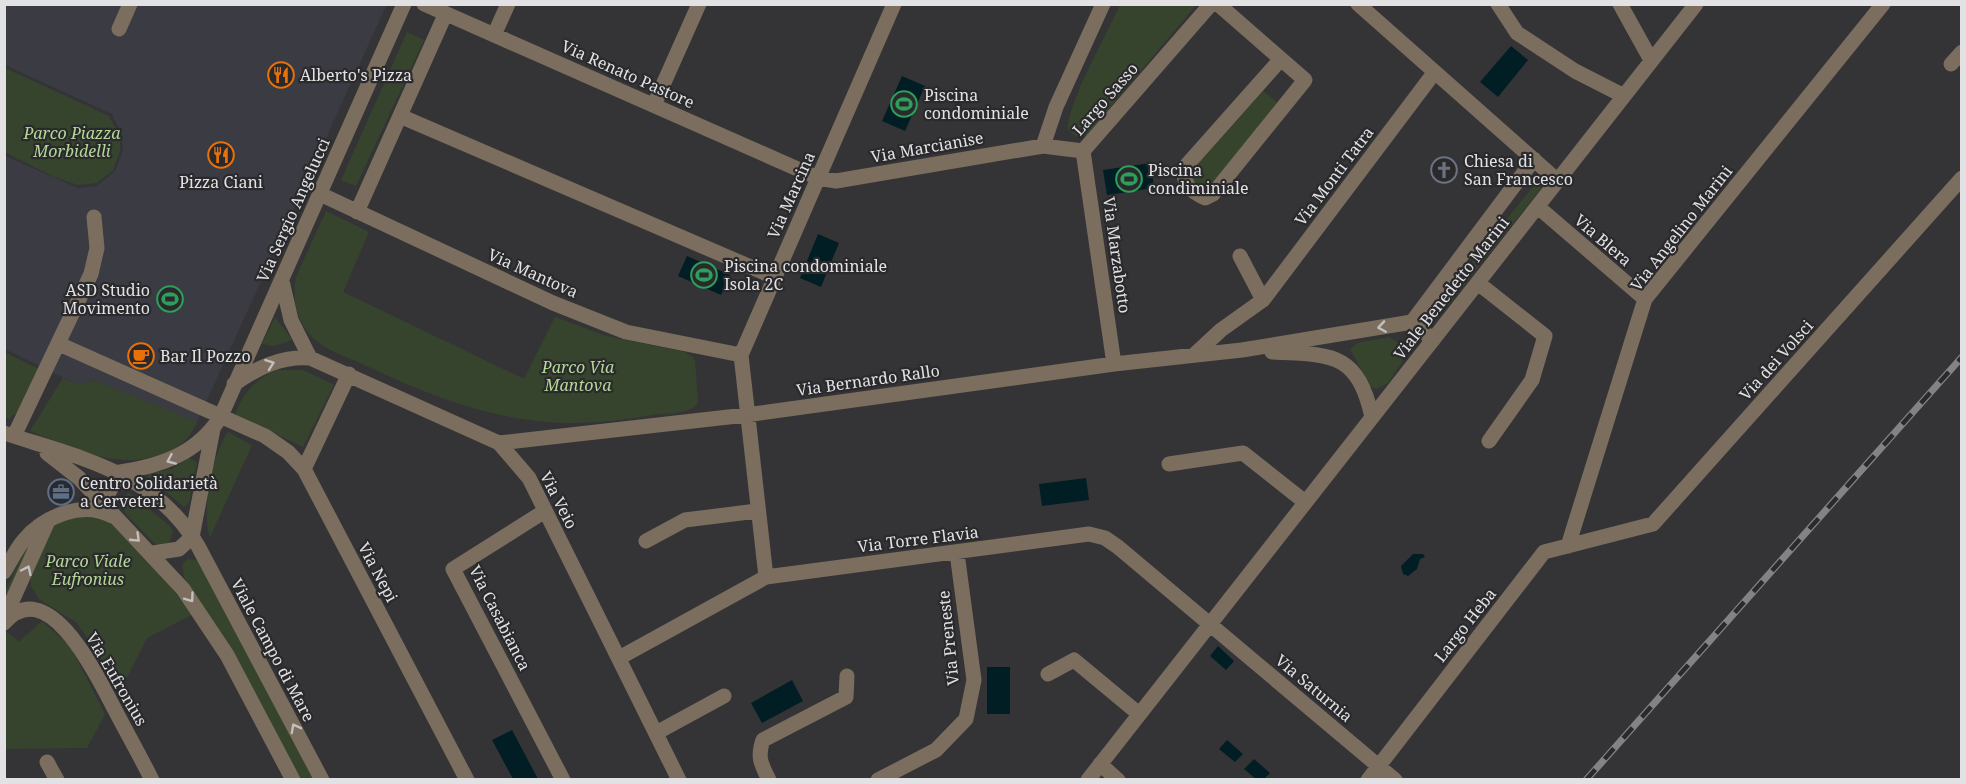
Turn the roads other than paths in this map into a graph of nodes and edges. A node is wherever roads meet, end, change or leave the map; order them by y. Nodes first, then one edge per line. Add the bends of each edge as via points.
1 (130, 4) edge
2 (404, 4) edge
3 (424, 4) edge
4 (508, 4) edge
5 (699, 4) edge
6 (894, 4) edge
7 (1103, 4) edge
8 (1211, 4) edge
9 (1218, 4) edge
10 (1358, 4) edge
11 (1498, 4) edge
12 (1620, 4) edge
13 (1696, 4) edge
14 (1884, 4) edge
15 (445, 15) junction
16 (119, 29) dead end
17 (494, 34) junction
18 (1962, 52) edge
19 (1281, 59) junction
20 (1652, 60) junction
21 (1951, 64) dead end
22 (1434, 73) junction
23 (1624, 96) junction
24 (654, 105) junction
25 (400, 116) junction
26 (1042, 146) junction
27 (1083, 151) junction
28 (1534, 159) junction
29 (818, 178) junction
30 (1962, 178) edge
31 (1558, 181) junction
32 (320, 194) junction
33 (1538, 207) junction
34 (357, 212) junction
35 (94, 217) dead end
36 (1240, 256) dead end
37 (774, 277) junction
38 (282, 281) junction
39 (1478, 284) junction
40 (1645, 299) junction
41 (1263, 300) junction
42 (1412, 322) junction
43 (1433, 340) junction
44 (59, 344) junction
45 (1242, 350) junction
46 (741, 355) junction
47 (1194, 355) junction
48 (310, 357) junction
49 (1114, 364) junction
50 (349, 374) junction
51 (234, 384) junction
52 (746, 415) junction
53 (1372, 417) junction
54 (216, 423) junction
55 (9, 434) edge
56 (1489, 441) dead end
57 (499, 443) junction
58 (34, 444) junction
59 (1169, 464) dead end
60 (304, 469) junction
61 (120, 472) junction
62 (1305, 502) junction
63 (103, 503) junction
64 (757, 511) junction
65 (545, 512) junction
66 (48, 521) junction
67 (120, 522) junction
68 (192, 537) junction
69 (1600, 538) joint
70 (646, 541) dead end
71 (1568, 546) junction
72 (957, 553) junction
73 (153, 554) junction
74 (4, 572) edge
75 (766, 577) junction
76 (4, 621) edge
77 (1211, 623) junction
78 (619, 658) junction
79 (1048, 674) dead end
80 (846, 676) dead end
81 (724, 696) dead end
82 (1139, 714) junction
83 (656, 733) junction
84 (47, 762) dead end
85 (1100, 764) junction
86 (1378, 766) junction
87 (57, 780) edge
88 (152, 780) edge
89 (293, 780) edge
90 (322, 780) edge
91 (467, 780) edge
92 (563, 780) edge
93 (679, 780) edge
94 (769, 780) edge
95 (878, 780) edge
96 (1088, 780) edge
97 (1118, 780) edge
98 (1368, 780) edge
99 (1395, 780) edge

1 - 16 street
2 - 32 street, Via Sergio Angelucci
3 - 15 street, Via Renato Pastore
4 - 17 street
5 - 24 street
6 - 29 street, Via Marcina
7 - 26 street, Largo Sasso
8 - 27 street, Largo Sasso
9 - 19 street
10 - 22 street
11 - 23 street via 1517,33 1575,71
12 - 20 street
13 - 20 street, Viale Benedetto Marini
14 - 40 street, Via Angelino Marini
15 - 17 street, Via Renato Pastore
15 - 25 street
17 - 24 street, Via Renato Pastore
18 - 21 street
19 - 19 street via 1305,80 1213,194 1205,198 1189,189 1185,167
20 - 23 street, Viale Benedetto Marini
22 - 28 street
22 - 41 street, Via Monti Tatra
23 - 31 street, Viale Benedetto Marini
24 - 29 street, Via Renato Pastore
25 - 34 street
25 - 37 street
26 - 27 street, Largo Sasso
26 - 29 street, Via Marcianise via 836,181
27 - 49 street, Via Marzabotto
28 - 31 street
28 - 42 street
29 - 37 street, Via Marcina
30 - 69 street, Via dei Volsci via 1653,524
31 - 33 street, Viale Benedetto Marini
32 - 34 street, Via Mantova
32 - 38 street, Via Sergio Angelucci
33 - 39 street, Viale Benedetto Marini
33 - 40 street, Via Blera
34 - 46 street, Via Mantova via 553,303 626,332
35 - 44 street via 97,248 93,268
36 - 41 street
37 - 46 street, Via Marcina
38 - 48 street via 288,313
38 - 51 street, Via Sergio Angelucci
39 - 43 street, Viale Benedetto Marini
39 - 56 street via 1545,336 1532,380
40 - 71 street, Via Angelino Marini
41 - 47 street, Via Monti Tatra
42 - 43 street
42 -> 45 street, Via Bernardo Rallo
43 - 53 street, Viale Benedetto Marini
44 - 54 street, Via Nepi
44 - 55 street
45 - 47 street, Via Bernardo Rallo
45 - 53 street, Via Bernardo Rallo via 1333,356 1359,380
46 - 52 street, Via Marcina
47 - 49 street, Via Bernardo Rallo
48 - 50 street, Via Veio
51 -> 48 street via 266,365
49 - 52 street, Via Bernardo Rallo
50 - 57 street, Via Veio
50 - 60 street
51 - 54 street, Via Sergio Angelucci
52 - 57 street, Via Bernardo Rallo
52 - 64 street, Via Marcina
53 - 62 street, Viale Benedetto Marini
54 - 60 street, Via Nepi via 266,436
54 -> 61 street via 173,459
54 - 68 street, Via Sergio Angelucci
55 - 58 street, Viale Campo di Mare
57 - 65 street, Via Veio via 529,478
58 - 61 street, Viale Campo di Mare
58 - 63 street, Viale Campo di Mare via 79,478
59 - 62 street via 1243,453
60 - 91 street, Via Nepi
61 - 63 street
61 - 68 street, Viale Campo di Mare via 160,500
62 - 77 street, Viale Benedetto Marini
63 - 67 street, Viale Campo di Mare
64 - 70 street via 685,520
64 - 75 street, Via Marcina
65 - 78 street, Via Veio
65 - 92 street, Via Casabianca via 453,569
66 - 67 street via 88,509 101,511
66 - 74 street via 24,540
76 -> 66 street
67 -> 73 street, Viale Campo di Mare
68 - 73 street via 179,549
90 -> 68 street, Viale Campo di Mare
69 - 71 street, Largo Heba
71 - 86 street, Largo Heba via 1544,552
72 - 75 street, Via Torre Flavia
72 - 77 street, Via Torre Flavia via 1097,536 1118,547
72 - 95 street, Via Preneste via 974,680 966,719 936,750
73 -> 89 street, Viale Campo di Mare via 193,601 227,655
75 - 78 street, Via Torre Flavia
76 - 88 street, Via Eufronius via 21,609 33,609 69,633
77 - 82 street, Viale Benedetto Marini
77 - 86 street, Via Saturnia
78 - 83 street, Via Veio
79 - 82 street via 1074,660
80 - 94 street via 846,697 763,740 760,762
81 - 83 street
82 - 85 street, Viale Benedetto Marini
83 - 93 street, Via Veio
84 - 87 street
85 - 96 street, Viale Benedetto Marini
85 - 97 street
86 - 98 street, Largo Heba
86 - 99 street, Via Saturnia

